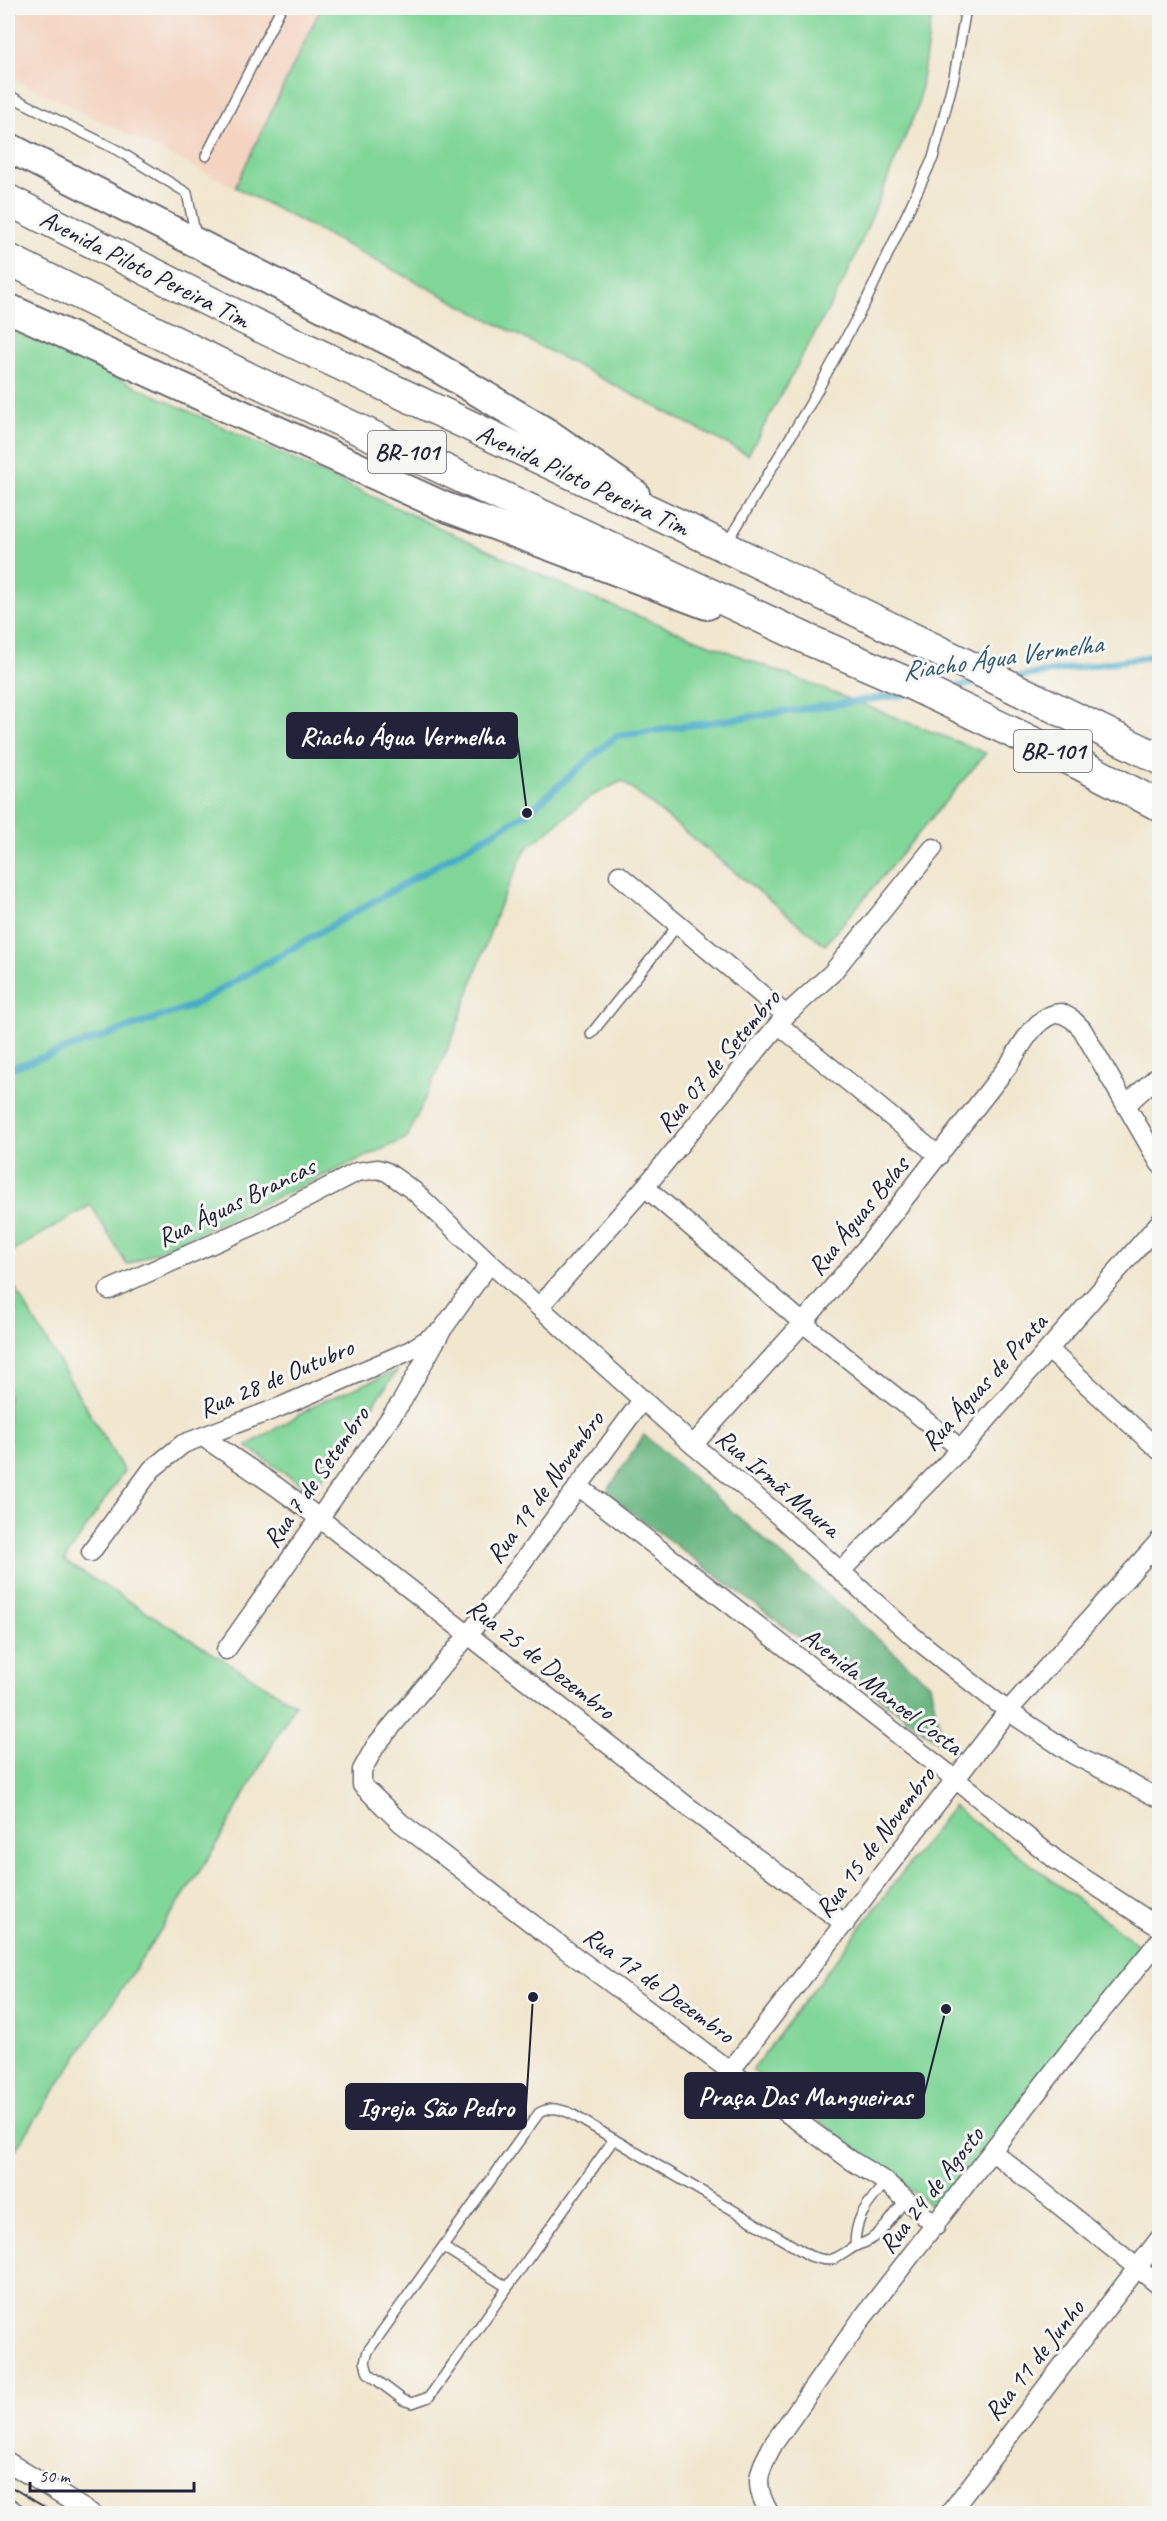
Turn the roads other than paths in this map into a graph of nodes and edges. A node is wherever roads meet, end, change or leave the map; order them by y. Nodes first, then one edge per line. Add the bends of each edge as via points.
1 (281, 8) edge
2 (966, 8) edge
3 (8, 95) edge
4 (8, 147) edge
5 (206, 156) dead end
6 (8, 200) edge
7 (197, 242) junction
8 (8, 259) edge
9 (8, 308) edge
10 (678, 524) junction
11 (725, 547) junction
12 (809, 640) junction
13 (1160, 759) edge
14 (1160, 806) edge
15 (933, 848) dead end
16 (619, 875) dead end
17 (678, 924) junction
18 (783, 1020) junction
19 (591, 1034) dead end
20 (1160, 1074) edge
21 (1126, 1105) junction
22 (939, 1156) junction
23 (1160, 1164) edge
24 (387, 1172) joint
25 (645, 1187) junction
26 (1160, 1222) edge
27 (490, 1263) junction
28 (109, 1290) dead end
29 (540, 1306) junction
30 (803, 1323) junction
31 (442, 1330) junction
32 (1049, 1350) junction
33 (642, 1399) junction
34 (203, 1437) junction
35 (693, 1445) junction
36 (960, 1449) junction
37 (1160, 1451) edge
38 (578, 1486) junction
39 (320, 1518) junction
40 (1160, 1540) edge
41 (91, 1552) dead end
42 (841, 1571) junction
43 (469, 1634) junction
44 (226, 1650) dead end
45 (1008, 1712) junction
46 (360, 1778) joint
47 (954, 1778) junction
48 (1160, 1799) edge
49 (845, 1924) junction
50 (1160, 1928) edge
51 (1160, 1940) edge
52 (731, 2070) junction
53 (614, 2139) junction
54 (993, 2152) junction
55 (886, 2182) junction
56 (906, 2199) junction
57 (936, 2226) junction
58 (1160, 2238) edge
59 (855, 2246) junction
60 (443, 2247) junction
61 (1137, 2268) junction
62 (1160, 2286) edge
63 (507, 2287) junction
64 (8, 2462) edge
65 (8, 2507) edge
66 (18, 2514) edge
67 (92, 2514) edge
68 (770, 2514) edge
69 (949, 2514) edge

1 - 5 lane
2 - 11 lane via 954,77 933,158 867,299
3 - 7 lane via 117,150 187,194
4 - 7 main road
6 - 10 highway, Avenida Piloto Pereira Tim / BR-101 via 250,322
7 - 10 main road via 415,354 549,434
8 - 12 highway, Avenida Piloto Pereira Tim / BR-101 via 257,382
9 - 12 main road via 443,506
10 - 11 highway, Avenida Piloto Pereira Tim / BR-101
11 - 13 highway, Avenida Piloto Pereira Tim / BR-101
12 - 14 highway, Avenida Piloto Pereira Tim / BR-101 via 945,700
15 - 18 street, Rua 07 de Setembro via 832,974
16 - 17 street
17 - 18 street
17 - 19 lane
18 - 22 street
18 - 25 street, Rua 07 de Setembro
20 - 21 street
21 - 22 street, Rua Águas Belas via 1082,1029 1061,1013 1054,1013 1026,1038
21 - 23 street
22 - 30 street, Rua Águas Belas
24 - 27 street, Rua Irmã Maura via 414,1191
24 - 28 street, Rua Águas Brancas via 357,1172 259,1223
25 - 29 street, Rua 07 de Setembro
25 - 30 street
26 - 32 street, Rua Águas de Prata
27 - 29 street, Rua Irmã Maura
27 - 31 street, Rua 28 de Outubro
29 - 33 street, Rua Irmã Maura
30 - 35 street, Rua Águas Belas
30 - 36 street
31 - 34 street, Rua 28 de Outubro via 409,1351
31 - 39 street, Rua 7 de Setembro via 402,1401
32 - 36 street, Rua Águas de Prata
32 - 37 street
33 - 35 street, Rua Irmã Maura
33 - 38 street, Rua 19 de Novembro
34 - 39 street, Rua 25 de Dezembro
34 - 41 street, Rua 28 de Outubro via 183,1444 152,1469
35 - 42 street, Rua Irmã Maura
36 - 42 street, Rua Águas de Prata
38 - 43 street, Rua 19 de Novembro
38 - 47 street, Avenida Manoel Costa
39 - 43 street, Rua 25 de Dezembro
39 - 44 street, Rua 7 de Setembro
40 - 45 street, Rua 15 de Novembro
42 - 45 street, Rua Irmã Maura via 916,1639
43 - 46 street, Rua 19 de Novembro via 388,1730
43 - 49 street, Rua 25 de Dezembro
45 - 47 street, Rua 15 de Novembro
45 - 48 street, Rua Irmã Maura via 1074,1755
46 - 52 street, Rua 17 de Dezembro via 368,1793 401,1822
47 - 49 street, Rua 15 de Novembro
47 - 50 street, Avenida Manoel Costa via 1056,1860
49 - 52 street, Rua 15 de Novembro
51 - 54 street, Rua 24 de Agosto
52 - 55 street, Rua 17 de Dezembro
53 - 59 lane via 810,2256 836,2260
53 - 60 lane via 557,2108 539,2113
53 - 63 lane
54 - 57 street, Rua 24 de Agosto
54 - 61 street
55 - 56 street, Rua 17 de Dezembro
55 - 59 lane via 861,2213
56 - 57 street, Rua 17 de Dezembro
56 - 59 lane via 870,2240
57 - 68 street, Rua 24 de Agosto via 860,2321 774,2443 758,2481
58 - 61 street, Rua 11 de Junho
60 - 63 lane
60 - 63 lane via 368,2351 365,2362 368,2373 403,2400 412,2403 429,2397
61 - 62 street
61 - 69 street, Rua 11 de Junho
64 - 67 street
65 - 66 street

